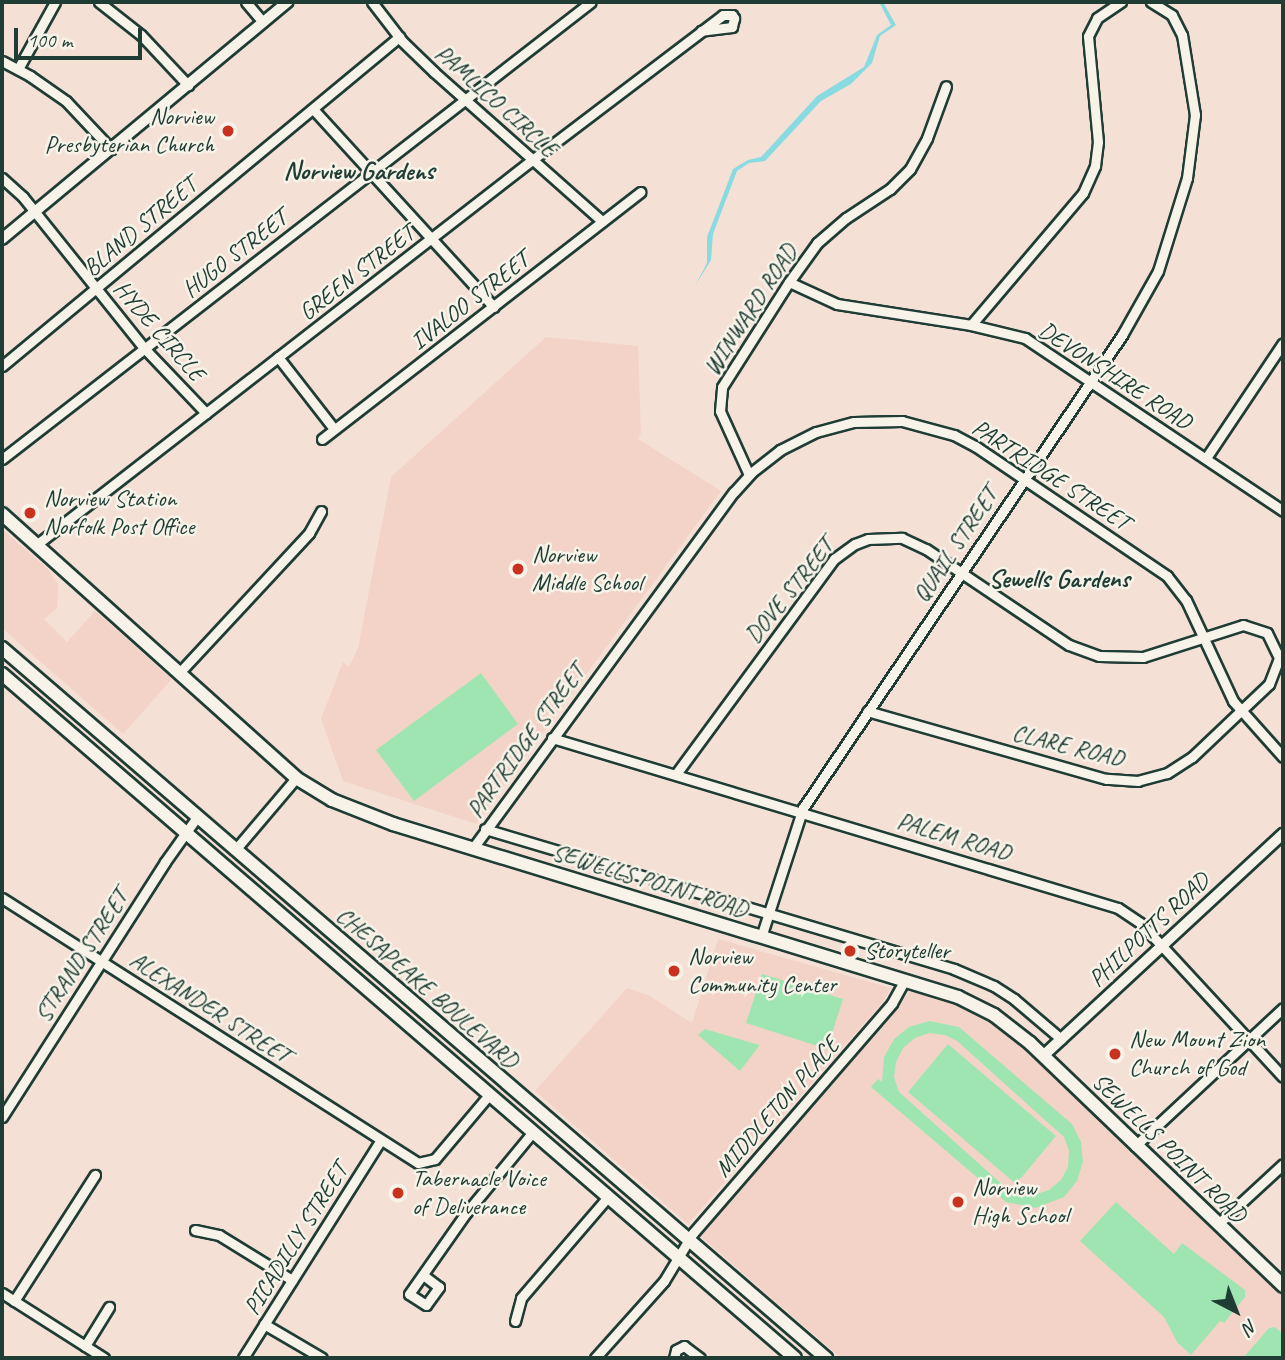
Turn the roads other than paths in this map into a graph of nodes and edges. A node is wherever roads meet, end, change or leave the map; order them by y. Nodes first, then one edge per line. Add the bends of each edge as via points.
1 (55, 2) edge
2 (99, 2) edge
3 (246, 2) edge
4 (287, 2) edge
5 (372, 2) edge
6 (591, 2) edge
7 (1121, 2) edge
8 (1150, 2) edge
9 (263, 22) junction
10 (701, 31) dead end
11 (399, 37) junction
12 (2, 61) edge
13 (18, 69) junction
14 (188, 85) junction
15 (946, 86) dead end
16 (465, 100) junction
17 (313, 109) junction
18 (111, 149) junction
19 (532, 160) junction
20 (373, 172) junction
21 (2, 178) edge
22 (640, 192) dead end
23 (35, 211) junction
24 (602, 221) junction
25 (434, 237) junction
26 (2, 239) edge
27 (789, 282) junction
28 (97, 288) junction
29 (494, 307) junction
30 (971, 326) junction
31 (1283, 342) edge
32 (144, 348) junction
33 (278, 357) junction
34 (2, 366) edge
35 (1091, 380) junction
36 (206, 413) junction
37 (334, 429) junction
38 (322, 439) dead end
39 (2, 458) edge
40 (1206, 458) junction
41 (749, 475) junction
42 (1024, 478) junction
43 (1283, 511) edge
44 (321, 512) dead end
45 (2, 514) edge
46 (36, 545) junction
47 (961, 572) junction
48 (1204, 635) junction
49 (2, 648) edge
50 (179, 673) junction
51 (2, 674) edge
52 (868, 711) junction
53 (1241, 712) junction
54 (552, 738) junction
55 (1283, 757) edge
56 (676, 774) junction
57 (296, 778) junction
58 (801, 811) junction
59 (198, 817) junction
60 (485, 829) junction
61 (186, 833) junction
62 (1283, 834) edge
63 (473, 848) junction
64 (235, 850) junction
65 (2, 898) edge
66 (768, 914) junction
67 (761, 937) junction
68 (1162, 946) junction
69 (101, 961) junction
70 (904, 981) junction
71 (1283, 1008) edge
72 (1061, 1039) junction
73 (1249, 1040) junction
74 (1043, 1056) junction
75 (1283, 1077) edge
76 (488, 1096) junction
77 (2, 1117) edge
78 (531, 1133) junction
79 (381, 1140) junction
80 (1135, 1146) junction
81 (1283, 1164) edge
82 (95, 1175) dead end
83 (608, 1197) junction
84 (1218, 1224) junction
85 (195, 1230) dead end
86 (688, 1240) junction
87 (677, 1258) junction
88 (423, 1275) dead end
89 (292, 1280) junction
90 (1283, 1286) edge
91 (2, 1293) edge
92 (14, 1301) junction
93 (109, 1307) dead end
94 (515, 1321) dead end
95 (264, 1324) junction
96 (85, 1346) junction
97 (104, 1358) edge
98 (243, 1358) edge
99 (323, 1358) edge
100 (596, 1358) edge
101 (674, 1358) edge
102 (700, 1358) edge
103 (795, 1358) edge
104 (826, 1358) edge

1 - 13 street
2 - 14 street via 141,35
3 - 9 street
4 - 9 street
5 - 11 street, PAMLICO CIRCLE
6 - 16 street, HUGO STREET
7 - 30 street via 1097,18 1088,36 1098,142 1086,187
8 - 35 street, QUAIL STREET via 1176,21 1185,45 1195,115 1192,158 1170,239 1137,312
9 - 14 street
10 - 19 street, GREEN STREET
11 - 16 street, PAMLICO CIRCLE
11 - 17 street, BLAND STREET
12 - 13 street
13 - 18 street via 66,101
14 - 18 street
15 - 27 street, WINWARD ROAD via 910,169 890,189 829,232
16 - 19 street, PAMLICO CIRCLE
16 - 20 street, HUGO STREET
17 - 20 street
17 - 28 street, BLAND STREET
18 - 23 street
19 - 24 street, PAMLICO CIRCLE
19 - 25 street, GREEN STREET
20 - 25 street
20 - 32 street, HUGO STREET
21 - 23 street, HYDE CIRCLE
22 - 24 street, IVALOO STREET
23 - 26 street
23 - 28 street, HYDE CIRCLE
24 - 29 street, IVALOO STREET
25 - 29 street
25 - 33 street, GREEN STREET
27 - 30 street, DEVONSHIRE ROAD via 837,304
27 - 41 street, WINWARD ROAD via 720,392 720,411
28 - 32 street, HYDE CIRCLE
28 - 34 street, BLAND STREET
29 - 37 street, IVALOO STREET
30 - 35 street, DEVONSHIRE ROAD via 1025,338
31 - 40 street
32 - 36 street, HYDE CIRCLE
32 - 39 street, HUGO STREET
33 - 36 street, GREEN STREET
33 - 37 street
35 - 40 street, DEVONSHIRE ROAD
35 - 42 street, QUAIL STREET
36 - 46 street, GREEN STREET
37 - 38 street, IVALOO STREET
40 - 43 street, DEVONSHIRE ROAD
41 - 42 street, PARTRIDGE STREET via 780,450 816,432 853,422 880,421 913,423 954,435
41 - 54 street, PARTRIDGE STREET
42 - 47 street, QUAIL STREET
42 - 48 street, PARTRIDGE STREET via 1167,576
44 - 50 street via 309,533
45 - 46 main road, SEWELLS POINT ROAD
46 - 50 main road, SEWELLS POINT ROAD
47 - 48 street, DOVE STREET via 1069,645 1099,656 1143,657
47 - 52 street, QUAIL STREET
47 - 56 street, DOVE STREET via 901,538 868,539 843,551
48 - 53 street, PARTRIDGE STREET
48 - 53 street, CLARE ROAD via 1234,625 1252,626 1267,633 1278,650 1275,675
49 - 59 main road, CHESAPEAKE BOULEVARD
50 - 57 main road, SEWELLS POINT ROAD
51 - 61 main road, CHESAPEAKE BOULEVARD
52 - 53 street, CLARE ROAD via 1125,782 1153,778 1179,766
52 - 58 street, QUAIL STREET
53 - 55 street, PARTRIDGE STREET
54 - 56 street, PALEM ROAD
54 - 60 street, PARTRIDGE STREET
56 - 58 street, PALEM ROAD
57 - 63 main road, SEWELLS POINT ROAD via 356,810
57 - 64 street
58 - 66 street, QUAIL STREET
58 - 68 street, PALEM ROAD via 1100,901 1127,913
59 - 61 street, STRAND STREET
59 - 64 main road, CHESAPEAKE BOULEVARD
60 - 63 street, PARTRIDGE STREET
60 - 66 street, SEWELLS POINT ROAD
61 - 69 street, STRAND STREET
61 - 76 main road, CHESAPEAKE BOULEVARD
62 - 68 street, PHILPOTTS ROAD
63 - 67 main road, SEWELLS POINT ROAD
64 - 86 main road, CHESAPEAKE BOULEVARD
65 - 69 street, ALEXANDER STREET
66 - 67 street, QUAIL STREET
66 - 72 street, SEWELLS POINT ROAD via 973,976 1014,999
67 - 70 main road, SEWELLS POINT ROAD
68 - 72 street, PHILPOTTS ROAD
68 - 73 street, PALEM ROAD
69 - 77 street, STRAND STREET
69 - 79 street, ALEXANDER STREET
70 - 74 main road, SEWELLS POINT ROAD via 980,1007
70 - 86 street, MIDDLETON PLACE via 892,1003
71 - 73 street
72 - 74 street, PHILPOTTS ROAD
73 - 75 street, PALEM ROAD
73 - 80 street
74 - 80 main road, SEWELLS POINT ROAD
76 - 78 main road, CHESAPEAKE BOULEVARD
76 - 79 street, ALEXANDER STREET via 429,1162 418,1163
78 - 83 main road, CHESAPEAKE BOULEVARD
78 - 88 street
79 - 89 street, PICADILLY STREET
80 - 84 main road, SEWELLS POINT ROAD
81 - 84 street
82 - 92 street
83 - 87 main road, CHESAPEAKE BOULEVARD
83 - 94 street via 522,1298
84 - 90 main road, SEWELLS POINT ROAD
85 - 89 street via 219,1236
86 - 87 street, MIDDLETON PLACE
86 - 104 main road, CHESAPEAKE BOULEVARD
87 - 100 street, MIDDLETON PLACE via 664,1281
87 - 103 main road, CHESAPEAKE BOULEVARD
89 - 95 street, PICADILLY STREET
91 - 92 street
92 - 96 street
93 - 96 street
95 - 98 street, PICADILLY STREET
95 - 99 street
96 - 97 street
101 - 102 street via 676,1350 684,1346

